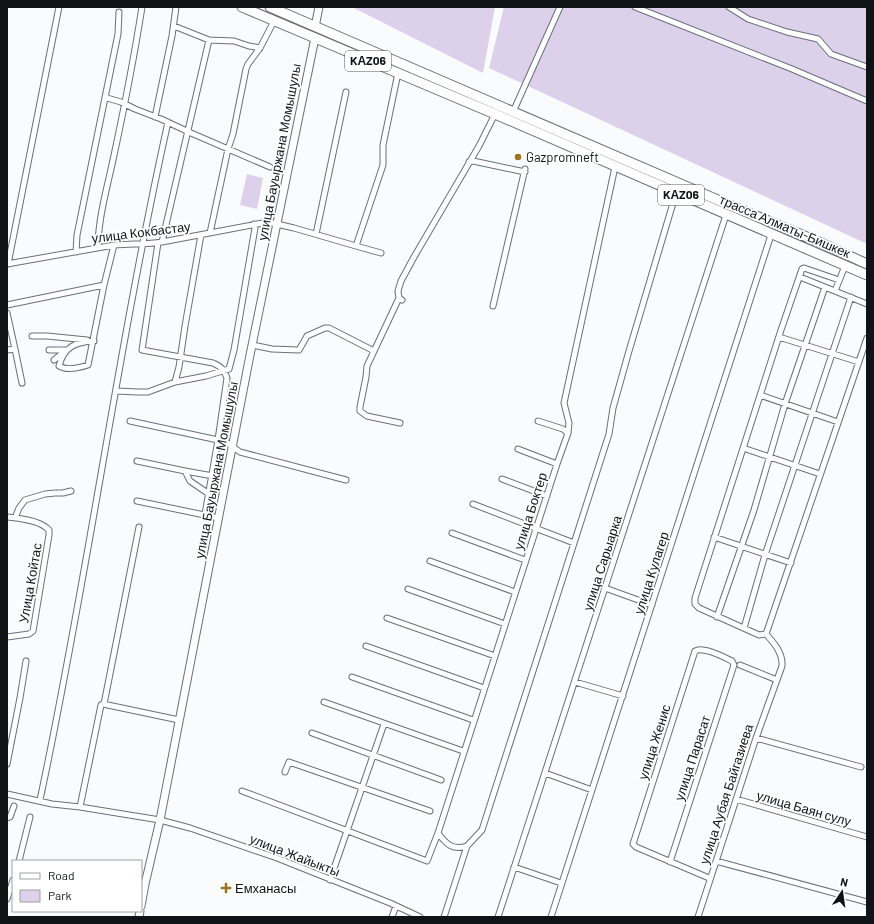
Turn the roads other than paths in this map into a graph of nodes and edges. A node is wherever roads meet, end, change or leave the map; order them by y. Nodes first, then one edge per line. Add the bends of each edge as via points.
1 (59, 7) edge
2 (176, 7) edge
3 (242, 7) edge
4 (270, 7) edge
5 (319, 7) edge
6 (560, 7) edge
7 (635, 7) edge
8 (729, 7) edge
9 (143, 9) edge
10 (120, 12) dead end
11 (274, 21) junction
12 (174, 26) junction
13 (315, 27) junction
14 (315, 38) junction
15 (208, 40) junction
16 (260, 48) junction
17 (867, 67) edge
18 (398, 73) junction
19 (346, 92) dead end
20 (106, 96) junction
21 (867, 101) edge
22 (124, 103) junction
23 (513, 112) junction
24 (495, 114) junction
25 (155, 117) junction
26 (168, 122) junction
27 (187, 132) junction
28 (580, 140) junction
29 (228, 149) junction
30 (576, 150) junction
31 (469, 162) junction
32 (270, 167) dead end
33 (615, 167) junction
34 (676, 193) junction
35 (726, 215) junction
36 (277, 223) junction
37 (254, 224) junction
38 (210, 233) junction
39 (316, 234) junction
40 (201, 235) junction
41 (771, 235) junction
42 (819, 242) junction
43 (160, 243) junction
44 (142, 244) junction
45 (114, 245) junction
46 (356, 246) junction
47 (98, 248) junction
48 (76, 252) junction
49 (381, 253) dead end
50 (814, 253) junction
51 (8, 264) edge
52 (867, 264) edge
53 (845, 266) junction
54 (867, 275) edge
55 (800, 276) junction
56 (839, 280) junction
57 (104, 285) junction
58 (825, 287) junction
59 (835, 291) junction
60 (867, 296) edge
61 (851, 297) junction
62 (866, 303) edge
63 (7, 305) edge
64 (494, 306) dead end
65 (7, 313) edge
66 (32, 336) dead end
67 (779, 337) junction
68 (867, 338) edge
69 (94, 341) junction
70 (252, 345) junction
71 (806, 346) junction
72 (14, 349) junction
73 (7, 350) edge
74 (49, 350) dead end
75 (66, 350) junction
76 (374, 351) junction
77 (833, 354) junction
78 (180, 357) junction
79 (54, 360) dead end
80 (859, 362) junction
81 (224, 371) junction
82 (175, 382) junction
83 (22, 383) dead end
84 (116, 391) junction
85 (760, 395) junction
86 (785, 404) junction
87 (813, 413) junction
88 (130, 421) dead end
89 (538, 421) dead end
90 (838, 422) junction
91 (400, 423) dead end
92 (568, 433) junction
93 (234, 438) junction
94 (218, 440) junction
95 (226, 442) junction
96 (232, 447) junction
97 (743, 448) junction
98 (518, 449) dead end
99 (768, 458) junction
100 (137, 461) dead end
101 (557, 464) junction
102 (794, 466) junction
103 (186, 471) junction
104 (820, 474) junction
105 (212, 476) junction
106 (502, 479) dead end
107 (346, 480) dead end
108 (71, 491) dead end
109 (209, 494) junction
110 (547, 496) junction
111 (137, 501) dead end
112 (473, 504) dead end
113 (205, 514) junction
114 (7, 517) edge
115 (15, 518) junction
116 (219, 518) junction
117 (139, 527) dead end
118 (537, 528) junction
119 (452, 533) dead end
120 (714, 537) junction
121 (574, 542) junction
122 (740, 546) junction
123 (765, 555) junction
124 (525, 560) junction
125 (430, 561) dead end
126 (791, 563) junction
127 (605, 588) junction
128 (408, 589) dead end
129 (515, 592) junction
130 (652, 605) junction
131 (717, 617) junction
132 (387, 618) dead end
133 (505, 624) junction
134 (744, 628) junction
135 (766, 634) junction
136 (7, 638) edge
137 (366, 646) dead end
138 (495, 656) junction
139 (26, 661) dead end
140 (732, 661) joint
141 (740, 665) dead end
142 (352, 677) dead end
143 (777, 680) junction
144 (575, 682) junction
145 (484, 688) junction
146 (623, 696) junction
147 (324, 702) dead end
148 (104, 704) junction
149 (180, 720) junction
150 (473, 720) junction
151 (384, 724) junction
152 (312, 733) dead end
153 (756, 738) junction
154 (463, 751) junction
155 (374, 756) junction
156 (7, 764) edge
157 (861, 767) dead end
158 (285, 772) dead end
159 (545, 773) junction
160 (441, 780) dead end
161 (362, 788) junction
162 (592, 790) junction
163 (242, 791) dead end
164 (7, 794) edge
165 (736, 799) junction
166 (40, 800) junction
167 (14, 806) dead end
168 (80, 807) junction
169 (430, 812) dead end
170 (30, 817) dead end
171 (7, 818) edge
172 (160, 820) junction
173 (347, 830) junction
174 (438, 832) junction
175 (867, 837) edge
176 (467, 846) junction
177 (19, 860) edge
178 (716, 861) junction
179 (670, 862) junction
180 (514, 867) junction
181 (710, 878) junction
182 (330, 880) junction
183 (12, 883) edge
184 (562, 883) junction
185 (7, 899) edge
186 (142, 900) edge
187 (867, 902) edge
188 (396, 906) junction
189 (392, 917) edge
190 (420, 917) edge
191 (444, 917) edge
192 (498, 917) edge
193 (550, 917) edge
194 (698, 917) edge

1 - 51 street
2 - 12 street
3 - 11 highway, KАZ06
4 - 13 highway, KАZ06
5 - 13 street
6 - 23 street
7 - 21 street
8 - 17 street via 748,19 818,39 831,54
9 - 22 street
10 - 20 street
11 - 14 highway, KАZ06
11 - 16 street
12 - 15 street
12 - 25 street
13 - 23 highway, KАZ06
14 - 18 highway, KАZ06
14 - 36 street, улица Бауыржана Момышулы
15 - 16 street via 234,41
15 - 27 street
16 - 29 street via 246,69
18 - 24 highway, KАZ06
18 - 46 street via 383,145 383,165
19 - 39 street
20 - 22 street
20 - 48 street via 77,235
22 - 25 street
22 - 47 street via 103,208
23 - 28 highway, трасса Алматы-Бишкек / KАZ06
24 - 30 highway, трасса Алматы-Бишкек / KАZ06
24 - 31 street
25 - 26 street
26 - 27 street
26 - 44 street
27 - 29 street
27 - 43 street
28 - 30 highway
28 - 42 highway, трасса Алматы-Бишкек / KАZ06
29 - 32 street
29 - 38 street
30 - 33 highway, трасса Алматы-Бишкек / KАZ06
31 - 64 street via 525,171
31 - 76 street via 401,281 398,291 400,299
33 - 34 highway, трасса Алматы-Бишкек / KАZ06
33 - 92 street, улица Боктер via 564,403 569,423
34 - 35 highway, трасса Алматы-Бишкек / KАZ06
34 - 121 street via 613,408 609,434
35 - 41 highway, трасса Алматы-Бишкек / KАZ06
35 - 127 street, улица Сарыарка
36 - 37 street, улица Кокбастау
36 - 39 street, улица Кокбастау
36 - 70 street, улица Бауыржана Момышулы
37 - 38 street, улица Кокбастау
37 - 81 street via 234,350 229,369
38 - 40 street, улица Кокбастау
39 - 46 street, улица Кокбастау
40 - 43 street, улица Кокбастау
40 - 78 street
41 - 50 highway, трасса Алматы-Бишкек / KАZ06
41 - 130 street, улица Кулагер
42 - 50 highway
42 - 52 highway, трасса Алматы-Бишкек / KАZ06
43 - 44 street, улица Кокбастау
43 - 78 street via 142,350
44 - 45 street, улица Кокбастау
44 - 84 street
45 - 47 street, улица Кокбастау
45 - 57 street
46 - 49 street, улица Кокбастау
47 - 48 street, улица Кокбастау
48 - 51 street, улица Кокбастау
50 - 53 highway, трасса Алматы-Бишкек / KАZ06
53 - 54 highway, трасса Алматы-Бишкек / KАZ06
53 - 56 street
55 - 56 street via 804,268
55 - 58 street
55 - 67 street
56 - 59 street
57 - 63 street
57 - 69 street
58 - 59 street
58 - 71 street
59 - 61 street
60 - 62 street
61 - 62 street
61 - 77 street
65 - 72 street
66 - 69 street
67 - 71 street
67 - 85 street
68 - 80 street
69 - 75 street via 74,344
69 - 75 street via 88,365 83,367 60,368
70 - 76 street via 299,350 307,336 330,328
70 - 93 street, улица Бауыржана Момышулы
71 - 77 street
71 - 86 street
72 - 73 street
72 - 83 street
74 - 75 street
75 - 79 street
76 - 91 street via 367,366 360,411 367,416
77 - 80 street
77 - 87 street
78 - 81 street via 213,363 221,366
78 - 82 street
80 - 90 street
81 - 82 street
81 - 94 street via 227,378
82 - 84 street via 148,392
84 - 166 street
85 - 86 street
85 - 97 street
86 - 87 street
86 - 99 street
87 - 90 street
87 - 102 street
88 - 94 street
89 - 92 street
90 - 104 street
92 - 101 street, улица Боктер
93 - 95 street
93 - 96 street, улица Бауыржана Момышулы
94 - 95 street
94 - 105 street
95 - 96 street
96 - 107 street via 256,457
96 - 116 street, улица Бауыржана Момышулы
97 - 99 street
97 - 120 street
98 - 101 street
99 - 102 street
99 - 122 street via 754,510
100 - 103 street
101 - 110 street, улица Боктер
102 - 104 street
102 - 123 street
103 - 105 street
103 - 109 street via 190,481
104 - 126 street
105 - 109 street
106 - 110 street
108 - 115 street via 45,494 25,500
109 - 113 street
110 - 118 street, улица Боктер
111 - 113 street
112 - 118 street
113 - 116 street
114 - 115 street, Улица Койтас
115 - 136 street, Улица Койтас via 42,525 49,530 49,535 33,631
116 - 149 street, улица Бауыржана Момышулы
117 - 148 street
118 - 121 street
118 - 124 street, улица Боктер
119 - 124 street
120 - 122 street
120 - 131 street via 694,600 699,608
121 - 176 street via 482,830
122 - 123 street
122 - 131 street
123 - 126 street
123 - 134 street
124 - 129 street, улица Боктер
125 - 129 street
126 - 135 street
127 - 130 street
127 - 144 street, улица Сарыарка
128 - 133 street
129 - 133 street, улица Боктер
130 - 146 street, улица Кулагер
131 - 134 street
132 - 138 street
133 - 138 street, улица Боктер
134 - 135 street via 759,635
135 - 143 street, улица Аубая Байгазиева via 781,657 782,666
137 - 145 street
138 - 145 street, улица Боктер
139 - 156 street
140 - 179 street, улица Парасат via 734,665
140 - 179 street, улица Женис via 700,649 695,651 633,844
141 - 143 street
142 - 150 street
143 - 153 street, улица Аубая Байгазиева
144 - 146 street
144 - 159 street, улица Сарыарка
145 - 150 street, улица Боктер
146 - 162 street, улица Кулагер
147 - 151 street
148 - 149 street
148 - 168 street
149 - 172 street, улица Бауыржана Момышулы
150 - 154 street, улица Боктер
151 - 154 street
151 - 155 street
152 - 155 street
153 - 157 street
153 - 165 street, улица Аубая Байгазиева
154 - 174 street, улица Боктер
155 - 160 street
155 - 161 street
158 - 161 street via 289,762
159 - 162 street
159 - 180 street, улица Сарыарка
161 - 169 street
161 - 173 street
162 - 184 street, улица Кулагер
163 - 173 street
164 - 166 street, улица Жайыкты
165 - 175 street, улица Баян сулу
165 - 178 street, улица Аубая Байгазиева
166 - 168 street, улица Жайыкты
167 - 171 street via 10,817
168 - 172 street, улица Жайыкты
170 - 177 street
172 - 182 street, улица Жайыкты via 224,839
172 - 186 street, улица Бауыржана Момышулы
173 - 174 street, улица Боктер via 427,861
173 - 182 street
174 - 176 street via 451,847 459,849
176 - 191 street
178 - 181 street, улица Аубая Байгазиева
178 - 187 street
179 - 181 street
180 - 184 street
180 - 192 street, улица Сарыарка
181 - 194 street, улица Аубая Байгазиева
182 - 188 street, улица Жайыкты
183 - 185 street
184 - 193 street, улица Кулагер
188 - 189 street
188 - 190 street, улица Жайыкты

